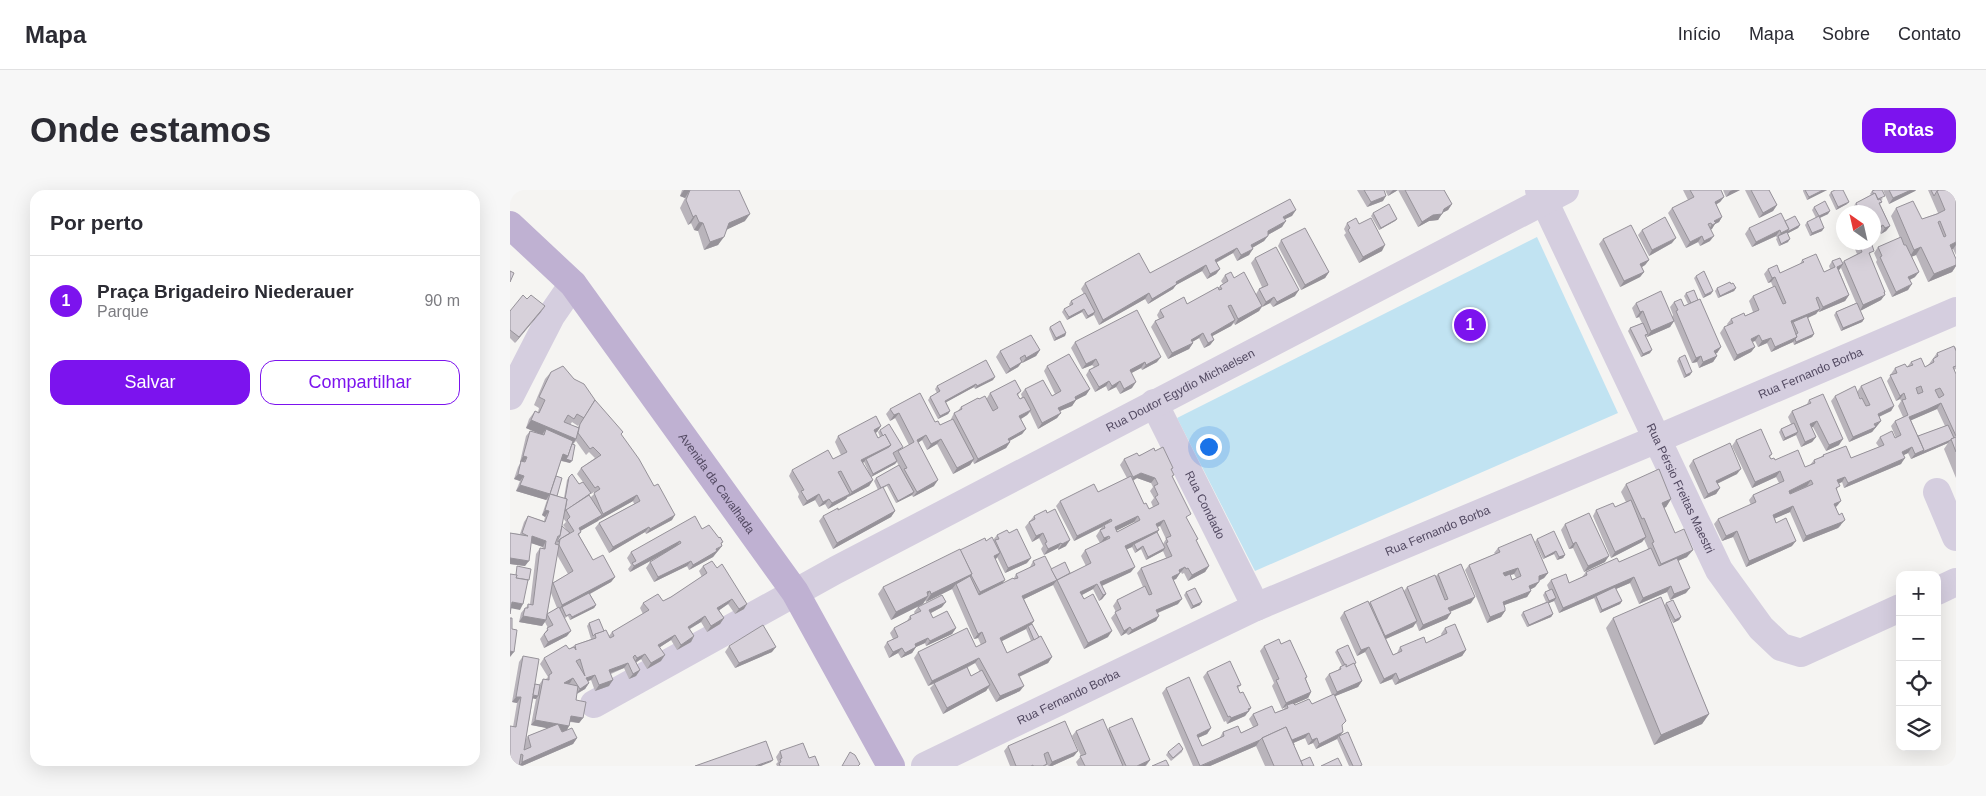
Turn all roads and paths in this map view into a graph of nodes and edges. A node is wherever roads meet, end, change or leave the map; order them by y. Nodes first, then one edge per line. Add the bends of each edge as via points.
1 (1549, 194) edge
2 (510, 225) edge
3 (573, 284) junction
4 (1956, 311) edge
5 (510, 396) edge
6 (1154, 404) junction
7 (1657, 439) junction
8 (1937, 492) dead end
9 (1956, 537) edge
10 (1956, 582) edge
11 (1941, 589) edge
12 (795, 592) junction
13 (1256, 607) junction
14 (1896, 610) edge
15 (594, 704) dead end
16 (891, 766) edge
17 (925, 766) edge

1 - 6 street, Rua Doutor Egydio Michaelsen
1 - 7 street, Rua Pérsio Freitas Maestri
2 - 3 main road, Avenida da Cavalhada
3 - 5 street via 551,316
3 - 12 main road, Avenida da Cavalhada
4 - 7 street, Rua Fernando Borba
6 - 12 street, Rua Doutor Egydio Michaelsen
6 - 13 street, Rua Condado
7 - 13 street, Rua Fernando Borba
7 - 14 street, Rua Pérsio Freitas Maestri via 1719,570 1761,628 1781,647 1801,653
8 - 9 street
10 - 11 street
12 - 15 street, Rua Doutor Egydio Michaelsen
12 - 16 main road, Avenida da Cavalhada
13 - 17 street, Rua Fernando Borba

